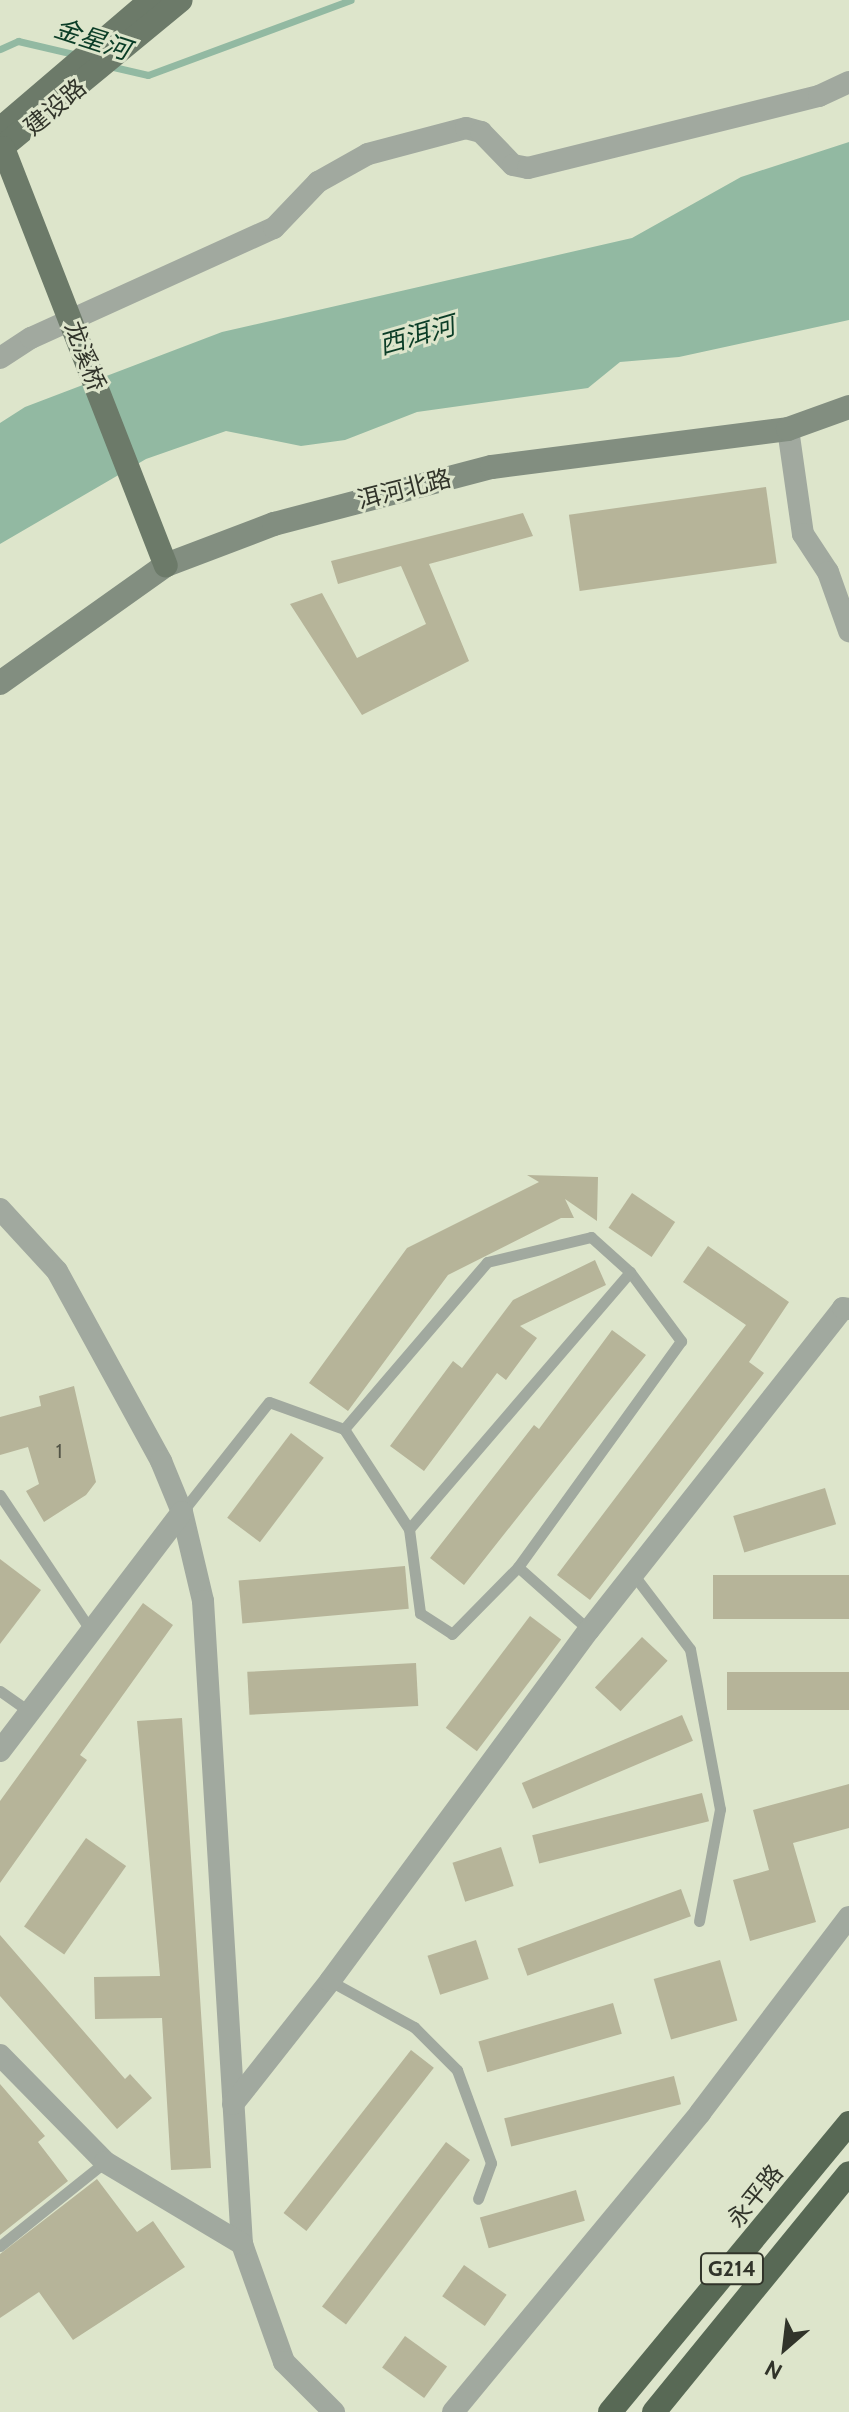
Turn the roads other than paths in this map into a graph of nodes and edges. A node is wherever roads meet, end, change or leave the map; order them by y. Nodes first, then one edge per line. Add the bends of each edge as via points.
1 (151, 0) edge
2 (181, 0) edge
3 (124, 37) junction
4 (849, 82) edge
5 (1, 140) edge
6 (0, 358) edge
7 (849, 407) edge
8 (788, 429) junction
9 (166, 565) junction
10 (849, 631) edge
11 (0, 683) edge
12 (0, 1209) edge
13 (630, 1272) junction
14 (849, 1309) edge
15 (344, 1429) junction
16 (0, 1495) edge
17 (182, 1512) junction
18 (409, 1529) junction
19 (518, 1567) junction
20 (633, 1574) junction
21 (589, 1630) junction
22 (91, 1632) junction
23 (0, 1691) edge
24 (30, 1712) junction
25 (0, 1751) edge
26 (849, 1917) edge
27 (699, 1921) dead end
28 (330, 1981) junction
29 (0, 2055) edge
30 (233, 2104) junction
31 (849, 2123) edge
32 (105, 2162) junction
33 (849, 2173) edge
34 (478, 2199) dead end
35 (242, 2244) junction
36 (0, 2246) edge
37 (334, 2412) edge
38 (453, 2412) edge
39 (610, 2412) edge
40 (654, 2412) edge

1 - 3 main road, 建设路
2 - 3 main road, 建设路
3 - 5 main road, 建设路
4 - 6 street via 819,96 528,168 513,165 481,132 466,128 368,154 318,182 274,228 31,338
5 - 9 main road, 龙溪桥, bridge
7 - 8 street, 洱河北路
8 - 9 street, 洱河北路 via 492,467 274,524
8 - 10 street via 803,534 828,572
9 - 11 street, 洱河北路
12 - 17 street via 57,1271 161,1461
13 - 15 lane via 591,1237 487,1262
13 - 18 lane
13 - 19 lane via 681,1341
14 - 20 street via 843,1308
15 - 17 lane via 269,1402
15 - 18 lane
16 - 22 lane
17 - 22 street
17 - 30 street via 203,1601
18 - 19 lane via 420,1613 452,1634
19 - 21 lane
20 - 21 street
20 - 27 lane via 690,1649 720,1809
21 - 28 street
22 - 24 street
23 - 24 lane
24 - 25 street
26 - 38 street via 700,2113
28 - 30 street
28 - 34 lane via 414,2027 457,2070 491,2163
29 - 32 street
30 - 35 street
31 - 39 highway, 永平路 / G214
32 - 35 street
32 - 36 lane
33 - 40 highway, G214
35 - 37 street via 284,2362

